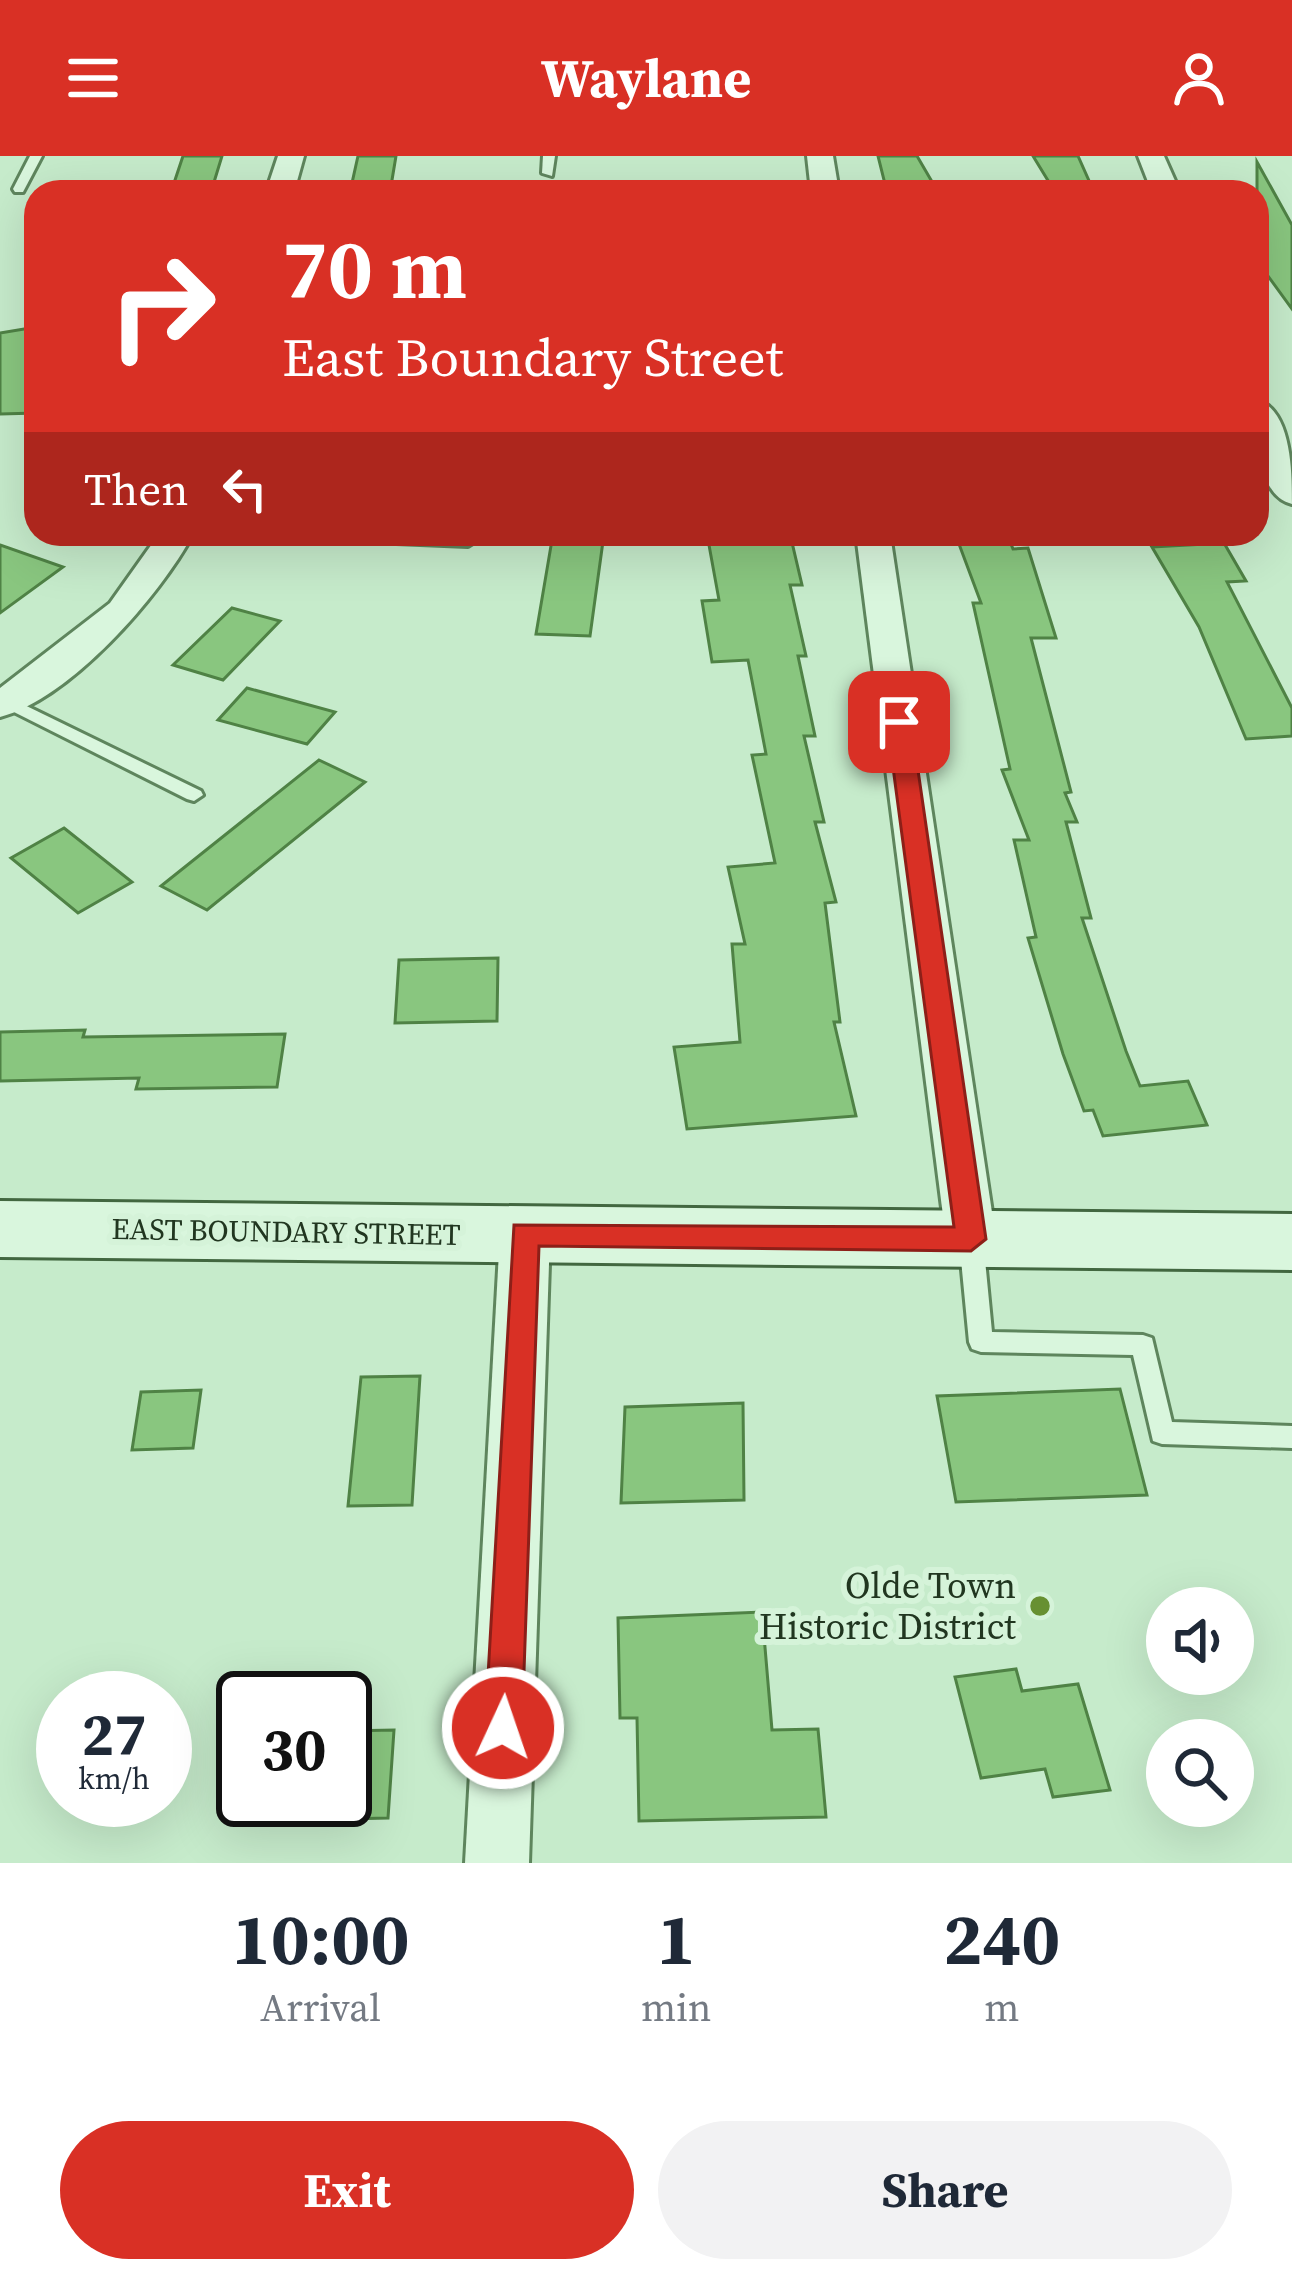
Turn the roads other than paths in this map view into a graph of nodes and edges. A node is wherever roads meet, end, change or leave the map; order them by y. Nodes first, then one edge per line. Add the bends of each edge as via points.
1 (36, 156) edge
2 (549, 156) edge
3 (548, 173) dead end
4 (19, 189) dead end
5 (1269, 439) edge
6 (1292, 494) edge
7 (169, 546) edge
8 (875, 546) edge
9 (3, 703) edge
10 (194, 795) dead end
11 (0, 1229) edge
12 (525, 1234) junction
13 (971, 1239) junction
14 (1292, 1242) edge
15 (1292, 1437) edge
16 (497, 1863) edge

1 - 4 lane
2 - 3 lane
5 - 6 street
7 - 9 street via 109,626
8 - 13 street
9 - 10 lane
11 - 12 main road, EAST BOUNDARY STREET
12 - 13 main road, EAST BOUNDARY STREET
12 - 16 street
13 - 14 main road, EAST BOUNDARY STREET
13 - 15 lane via 981,1342 1143,1345 1162,1433

